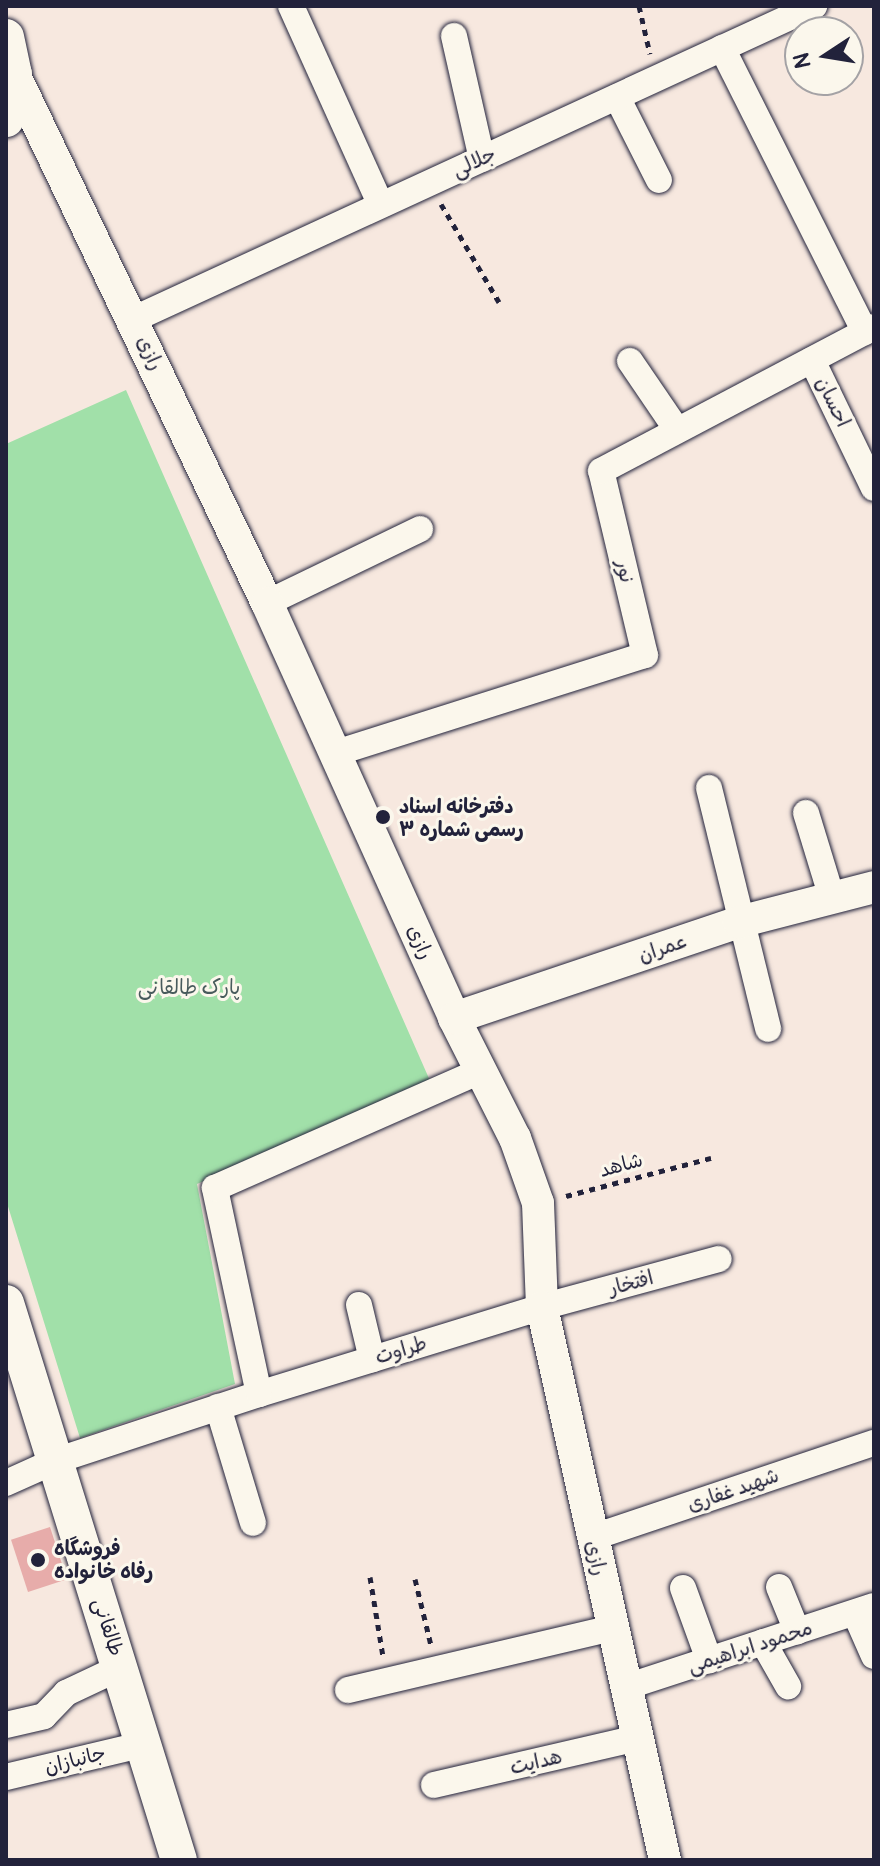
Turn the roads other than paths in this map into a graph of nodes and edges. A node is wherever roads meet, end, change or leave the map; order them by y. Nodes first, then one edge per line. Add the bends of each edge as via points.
1 (291, 6) edge
2 (814, 6) edge
3 (454, 36) dead end
4 (6, 37) edge
5 (722, 48) junction
6 (14, 74) junction
7 (617, 97) junction
8 (6, 119) edge
9 (482, 159) junction
10 (659, 180) dead end
11 (381, 205) junction
12 (134, 319) junction
13 (870, 329) edge
14 (812, 360) junction
15 (630, 361) dead end
16 (677, 430) junction
17 (874, 488) edge
18 (420, 529) dead end
19 (267, 603) junction
20 (336, 753) junction
21 (709, 788) dead end
22 (806, 813) dead end
23 (874, 887) edge
24 (832, 898) junction
25 (739, 922) junction
26 (454, 1018) junction
27 (768, 1029) dead end
28 (482, 1070) junction
29 (719, 1259) dead end
30 (6, 1303) edge
31 (359, 1305) dead end
32 (542, 1307) junction
33 (372, 1359) junction
34 (259, 1394) junction
35 (218, 1407) junction
36 (874, 1443) edge
37 (55, 1461) junction
38 (6, 1483) edge
39 (253, 1523) dead end
40 (591, 1538) junction
41 (779, 1587) dead end
42 (683, 1588) dead end
43 (865, 1609) edge
44 (612, 1628) junction
45 (797, 1631) junction
46 (763, 1642) junction
47 (874, 1656) edge
48 (709, 1660) junction
49 (121, 1667) junction
50 (788, 1686) dead end
51 (626, 1687) junction
52 (348, 1690) dead end
53 (6, 1725) edge
54 (637, 1738) junction
55 (144, 1744) junction
56 (6, 1777) edge
57 (434, 1785) dead end
58 (179, 1860) edge
59 (665, 1860) edge

1 - 11 street
2 - 5 street, جلالی
3 - 9 street
4 - 6 main road
5 - 7 street, جلالی
5 - 13 street
6 - 8 main road
6 - 12 street, رازی
7 - 9 street, جلالی
7 - 10 street
9 - 11 street, جلالی
11 - 12 street, جلالی
12 - 19 street, رازی
13 - 14 street, نور
14 - 16 street, نور
14 - 17 street, احسان
15 - 16 street
16 - 20 street, نور via 601,471 645,655
18 - 19 street
19 - 20 street, رازی
20 - 26 street, رازی
21 - 25 street
22 - 24 street
23 - 24 street, عمران
24 - 25 street, عمران
25 - 26 street, عمران
25 - 27 street
26 - 28 street, رازی
28 - 32 street, رازی via 515,1138 538,1203
28 - 34 street via 215,1188
29 - 32 street, افتخار
30 - 37 main road, طالقانی
31 - 33 street
32 - 33 street, طراوت
32 - 40 street, رازی
33 - 34 street, طراوت
34 - 35 street, طراوت
35 - 37 street, طراوت
35 - 39 street
36 - 40 street, شهید غفاری
37 - 38 street, طراوت
37 - 49 main road, طالقانی
40 - 44 street, رازی
41 - 45 street
42 - 48 street
43 - 45 street, محمود ابراهیمی
43 - 47 street
44 - 51 street, رازی
44 - 52 street
45 - 46 street, محمود ابراهیمی
46 - 48 street, محمود ابراهیمی
46 - 50 street
48 - 51 street, محمود ابراهیمی
49 - 53 street via 66,1693 44,1716
49 - 55 main road, طالقانی
51 - 54 street, رازی
54 - 57 street, هدایت
54 - 59 street, رازی
55 - 56 street, جانبازان
55 - 58 main road, طالقانی

